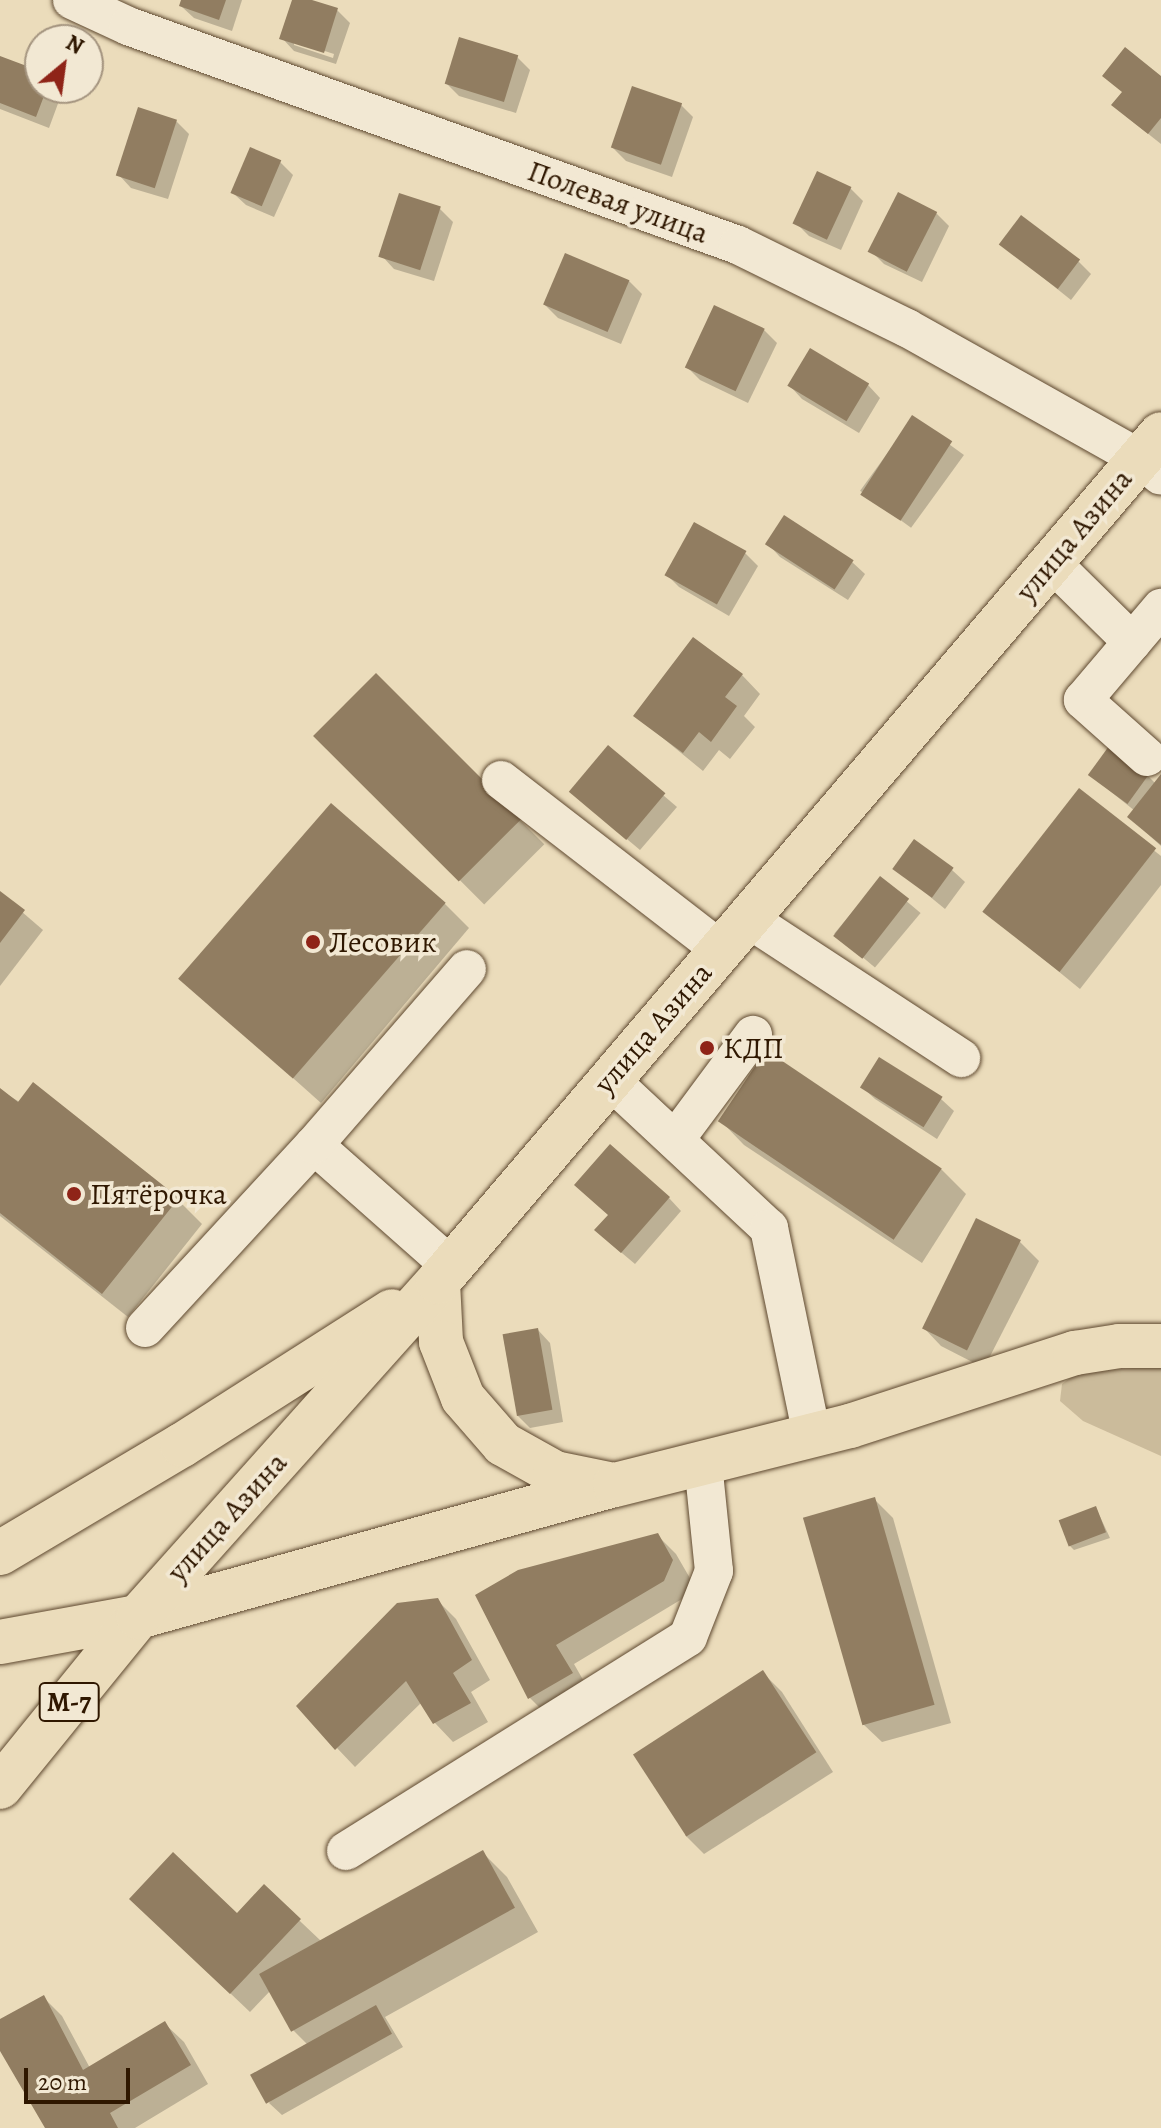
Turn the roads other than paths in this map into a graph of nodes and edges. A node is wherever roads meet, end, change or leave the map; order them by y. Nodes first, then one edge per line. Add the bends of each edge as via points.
1 (72, 0) edge
2 (1154, 456) edge
3 (1051, 562) junction
4 (1161, 608) edge
5 (1132, 642) junction
6 (1147, 757) dead end
7 (501, 780) dead end
8 (734, 934) junction
9 (467, 969) dead end
10 (753, 1035) dead end
11 (961, 1058) dead end
12 (609, 1079) junction
13 (675, 1140) junction
14 (314, 1145) junction
15 (444, 1274) junction
16 (145, 1328) dead end
17 (1161, 1346) edge
18 (812, 1435) junction
19 (703, 1463) junction
20 (615, 1485) junction
21 (0, 1553) edge
22 (138, 1617) junction
23 (0, 1642) edge
24 (0, 1787) edge
25 (346, 1851) dead end

1 - 2 street, Полевая улица via 128,26 738,245
2 - 3 main road, улица Азина
3 - 5 street
3 - 8 main road, улица Азина
4 - 5 street
5 - 6 street via 1083,700
7 - 8 street
8 - 11 street
8 - 12 main road, улица Азина
9 - 14 street
10 - 13 street
12 - 13 street
12 - 15 main road, улица Азина
13 - 18 street via 769,1228
14 - 15 street
14 - 16 street
15 - 20 main road via 441,1342 463,1398 503,1444 555,1473
15 - 21 main road via 182,1445
15 - 22 main road, улица Азина
17 - 18 main road via 1075,1353
18 - 19 main road
19 - 20 main road
19 - 25 street via 714,1571 688,1637
20 - 22 main road
22 - 23 main road
22 - 24 main road, М-7

